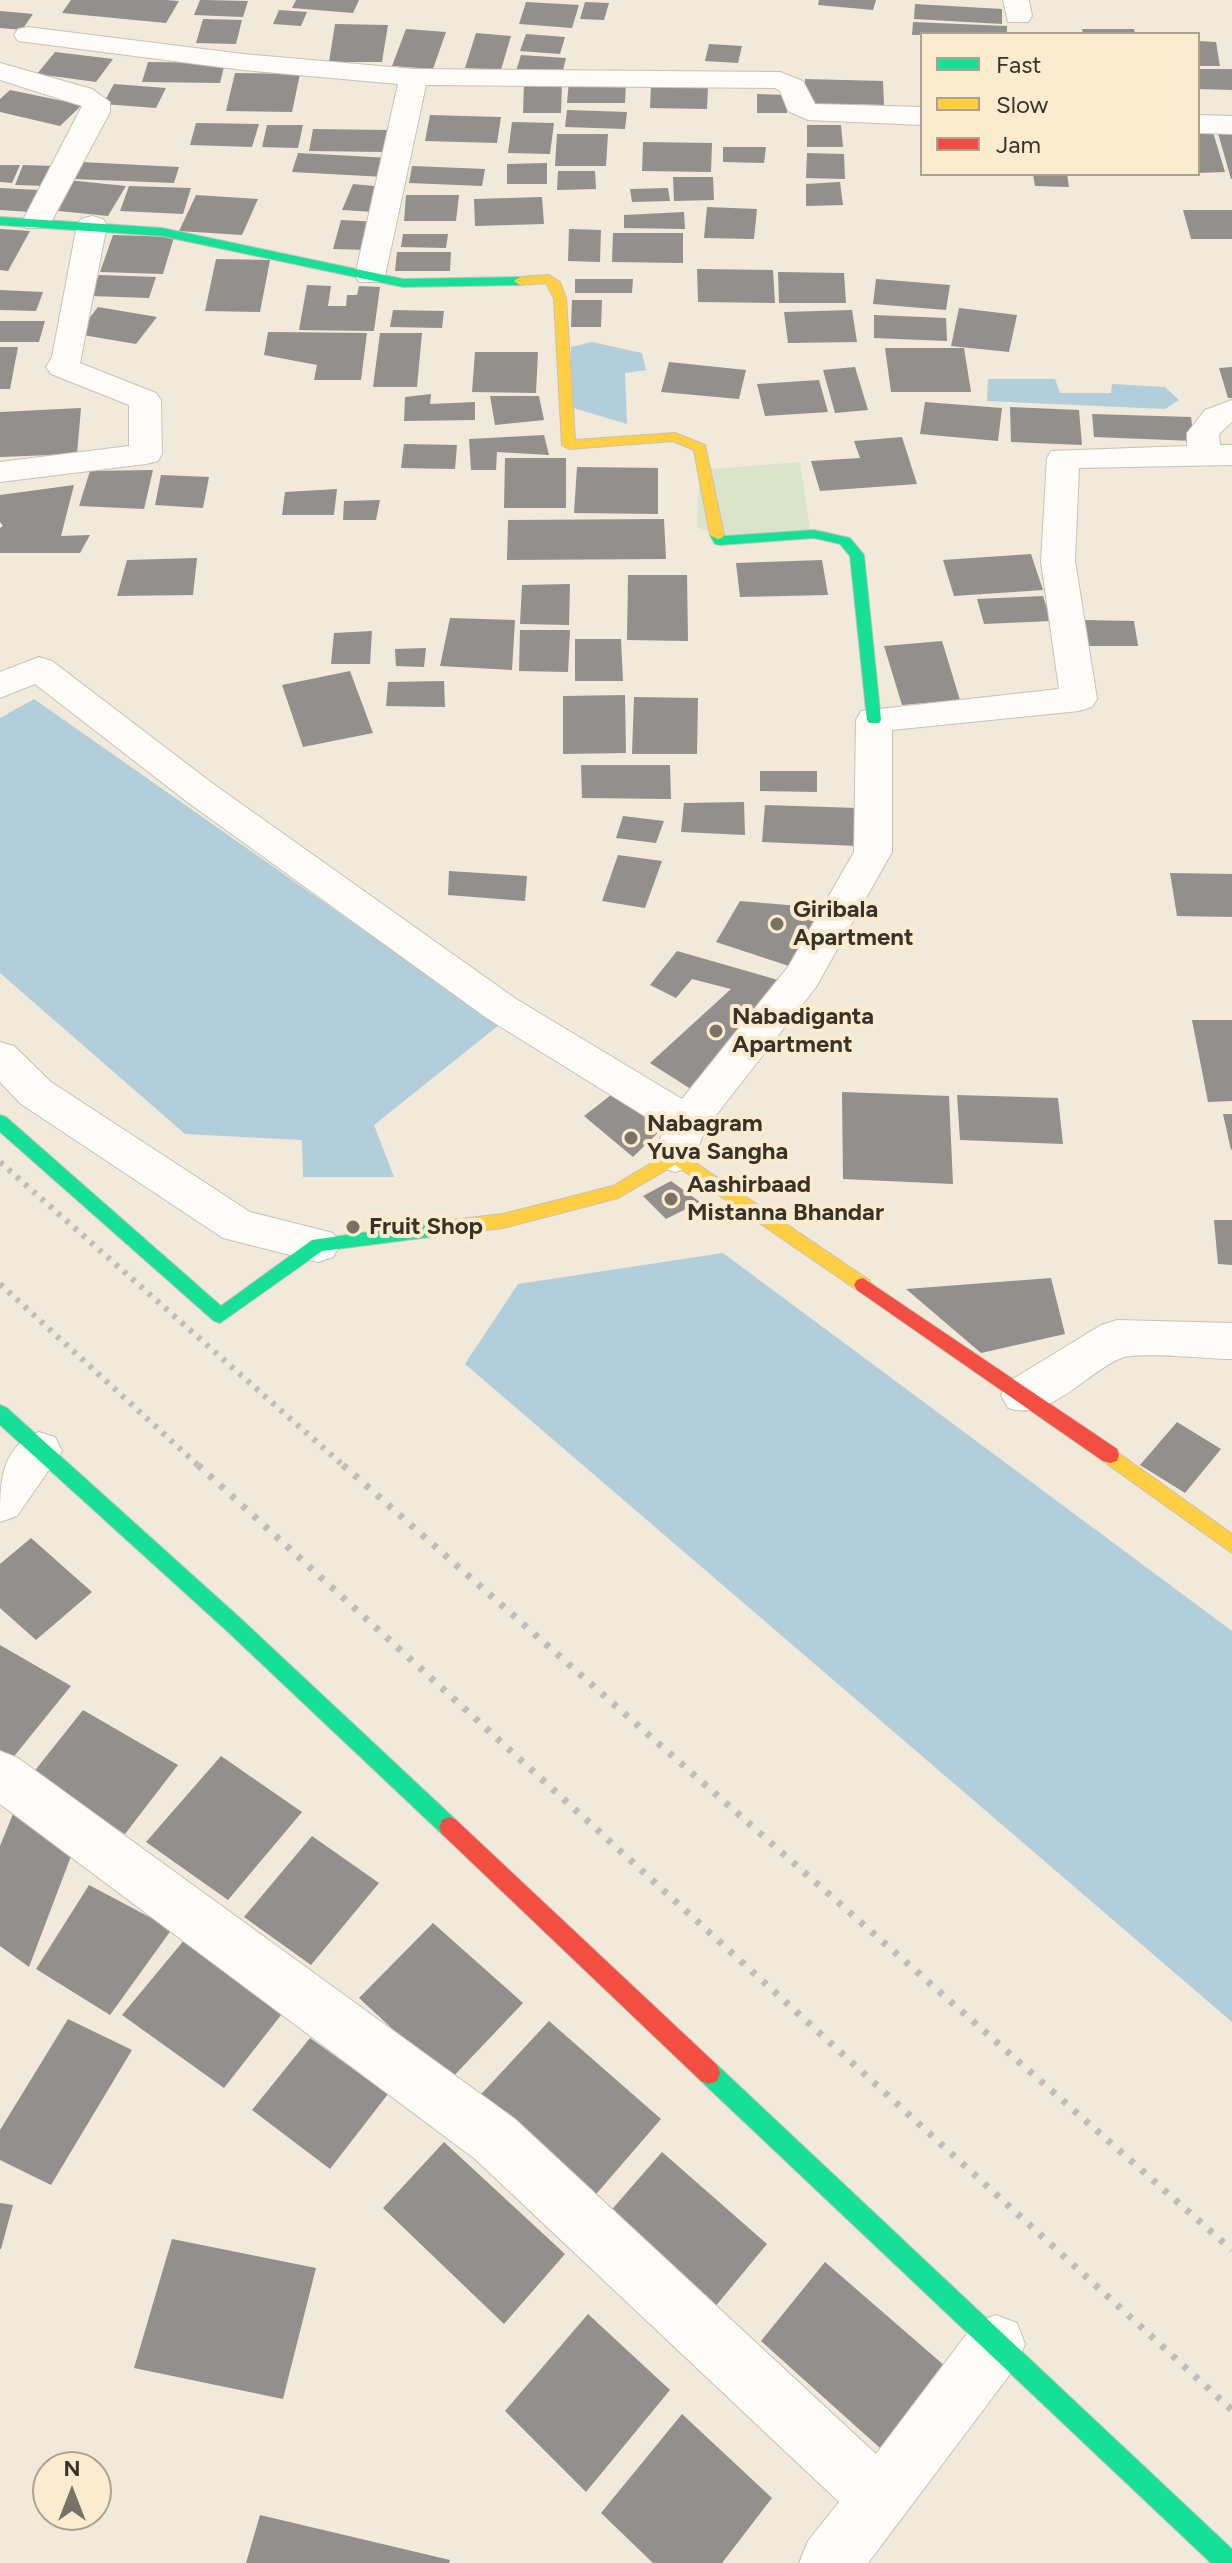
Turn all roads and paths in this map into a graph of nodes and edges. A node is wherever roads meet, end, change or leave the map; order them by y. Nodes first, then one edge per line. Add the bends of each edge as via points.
1 (1, 73) edge
2 (414, 77) junction
3 (920, 116) edge
4 (1200, 124) edge
5 (1232, 125) edge
6 (0, 221) edge
7 (37, 222) junction
8 (92, 225) junction
9 (370, 276) junction
10 (1232, 410) edge
11 (1218, 454) edge
12 (0, 472) edge
13 (0, 686) edge
14 (874, 720) junction
15 (0, 1057) edge
16 (0, 1122) edge
17 (681, 1139) junction
18 (318, 1245) junction
19 (1232, 1341) edge
20 (1024, 1395) junction
21 (0, 1413) edge
22 (39, 1451) junction
23 (0, 1502) edge
24 (1232, 1545) edge
25 (0, 1774) edge
26 (996, 2344) junction
27 (879, 2498) junction
28 (830, 2563) edge
29 (1229, 2563) edge

1 - 2 street via 36,23 243,62
1 - 7 street via 96,102 96,112
2 - 3 street via 755,77 793,87 798,105 808,112
2 - 9 street
4 - 5 street
6 - 7 street
7 - 8 street
8 - 9 street via 162,232
8 - 12 street via 62,367 145,400 146,454
9 - 14 street via 453,284 549,279 556,285 569,445 675,437 700,448 711,523 720,541 814,534 845,541 857,555
10 - 11 street via 1216,417 1203,433
11 - 14 street via 1063,458 1058,561 1079,699
13 - 17 street via 39,669 199,792
14 - 17 street via 873,852 802,977
15 - 18 street via 36,1093 238,1226
16 - 18 street via 220,1316
17 - 18 street via 618,1191 503,1221
17 - 20 street
19 - 20 street via 1117,1338
20 - 24 street
21 - 22 street
22 - 23 street
22 - 26 street via 233,1624
25 - 27 street via 495,2139
26 - 27 street
26 - 29 street
27 - 28 street

